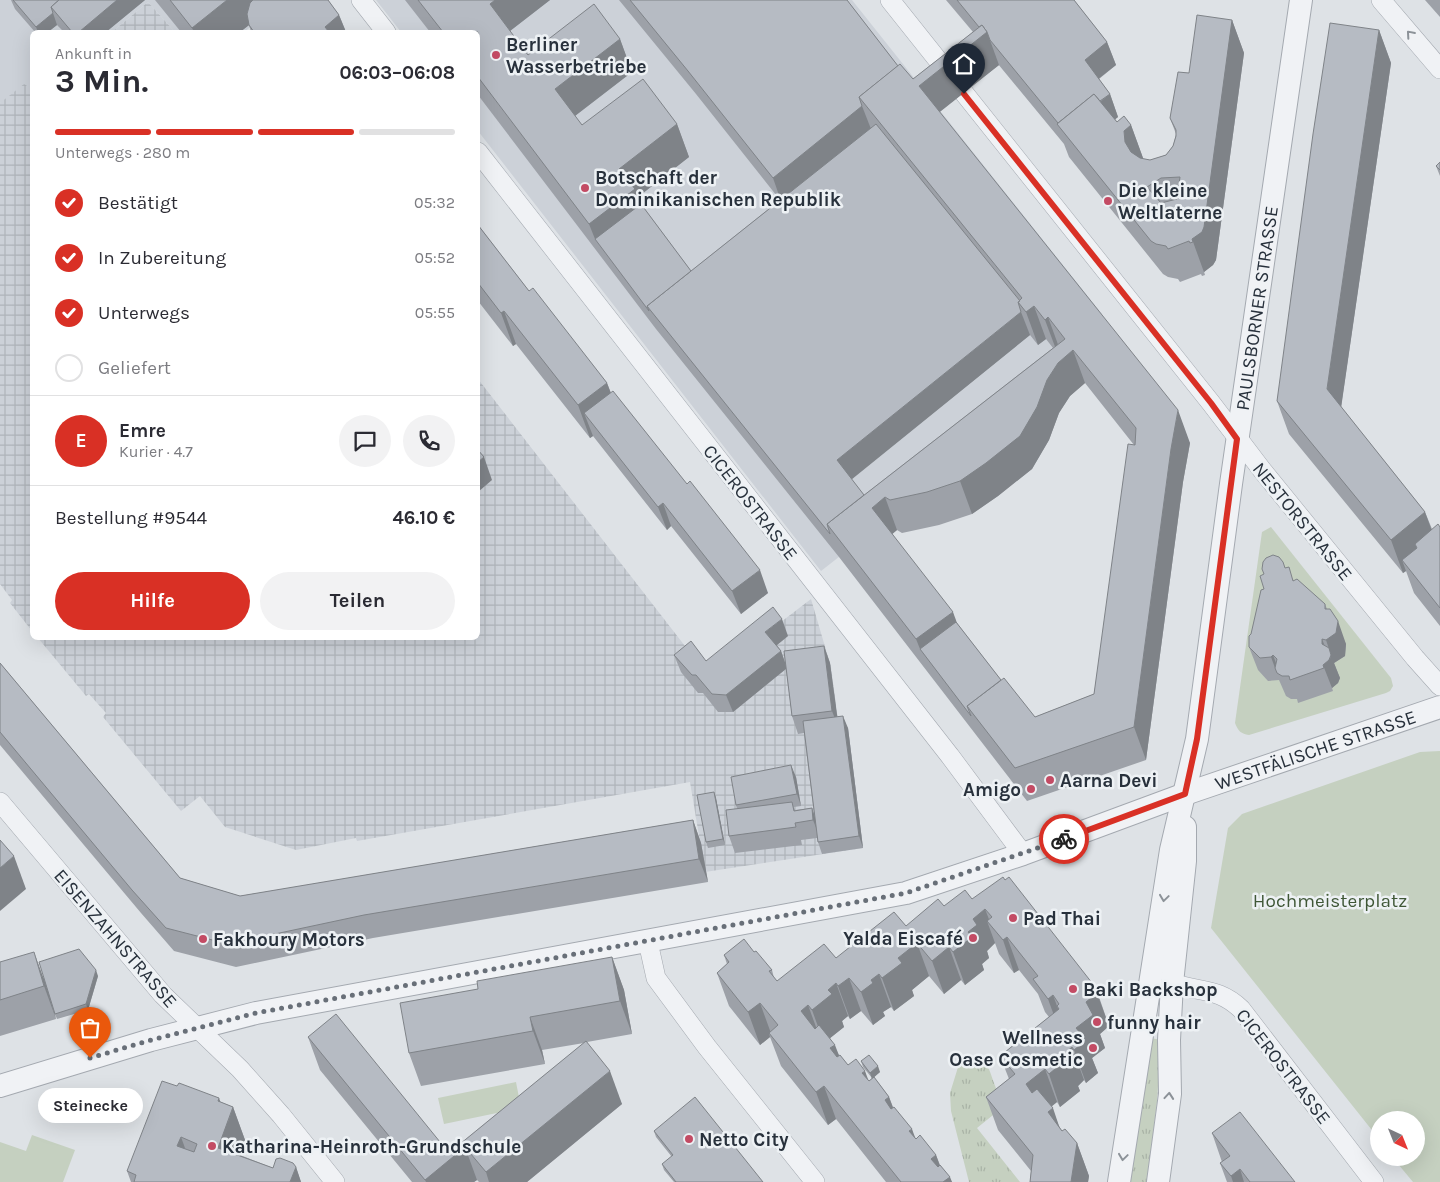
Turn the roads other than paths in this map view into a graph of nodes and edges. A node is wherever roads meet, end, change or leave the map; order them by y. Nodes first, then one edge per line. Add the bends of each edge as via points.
1 (361, 0) edge
2 (890, 0) edge
3 (1301, 0) edge
4 (1381, 0) edge
5 (384, 30) edge
6 (1440, 69) edge
7 (480, 155) edge
8 (1237, 439) junction
9 (1440, 686) edge
10 (1440, 707) edge
11 (1185, 794) junction
12 (0, 802) edge
13 (1023, 854) junction
14 (648, 942) junction
15 (1162, 979) junction
16 (197, 1028) junction
17 (0, 1086) edge
18 (335, 1182) edge
19 (815, 1182) edge
20 (1119, 1182) edge
21 (1158, 1182) edge
22 (1374, 1182) edge

1 - 5 street
2 - 8 street, NESTORSTRASSE
3 - 8 street, PAULSBORNER STRASSE
6 -> 4 street
7 - 13 street, CICEROSTRASSE
8 - 9 street, NESTORSTRASSE
8 - 11 street, PAULSBORNER STRASSE via 1197,739
10 - 11 street, WESTFÄLISCHE STRASSE
11 - 13 street, WESTFÄLISCHE STRASSE
11 - 15 street, PAULSBORNER STRASSE via 1171,850
12 - 16 street, EISENZAHNSTRASSE via 163,995
13 - 14 street, WESTFÄLISCHE STRASSE via 906,893
14 - 16 street, WESTFÄLISCHE STRASSE via 256,1013
14 - 19 street via 656,978
15 -> 20 street, PAULSBORNER STRASSE via 1134,1078
21 -> 15 street, PAULSBORNER STRASSE via 1170,1094 1169,1040
15 - 22 street, CICEROSTRASSE via 1185,988 1217,993 1241,1009
16 - 17 street, WESTFÄLISCHE STRASSE
16 - 18 street, EISENZAHNSTRASSE via 281,1114

